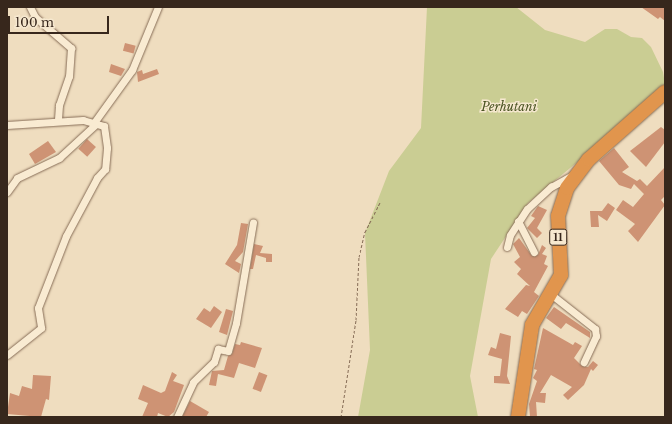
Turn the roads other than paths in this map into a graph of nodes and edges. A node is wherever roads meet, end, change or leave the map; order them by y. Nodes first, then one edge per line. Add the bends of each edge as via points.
1 (30, 7) edge
2 (158, 7) edge
3 (665, 92) edge
4 (58, 120) junction
5 (7, 124) edge
6 (94, 124) junction
7 (577, 172) junction
8 (7, 192) edge
9 (518, 221) junction
10 (253, 222) dead end
11 (507, 247) dead end
12 (534, 252) dead end
13 (552, 295) junction
14 (7, 355) edge
15 (584, 362) dead end
16 (177, 417) edge
17 (518, 417) edge

1 - 4 street via 35,16 71,48 69,76 59,105
2 - 6 street via 132,70
3 - 7 highway, 11
4 - 5 street
4 - 6 street via 83,120
6 - 8 street via 59,158 17,178
6 - 14 street via 104,126 106,131 105,169 97,178 66,236 38,308 41,328
7 - 9 street via 551,188
7 - 13 highway, 11 via 567,188 558,216 561,275
9 - 11 street
9 - 12 street
10 - 16 street via 236,323 228,351 218,349 214,362 193,382
13 - 15 street via 596,333
13 - 17 highway, 11 via 532,325

